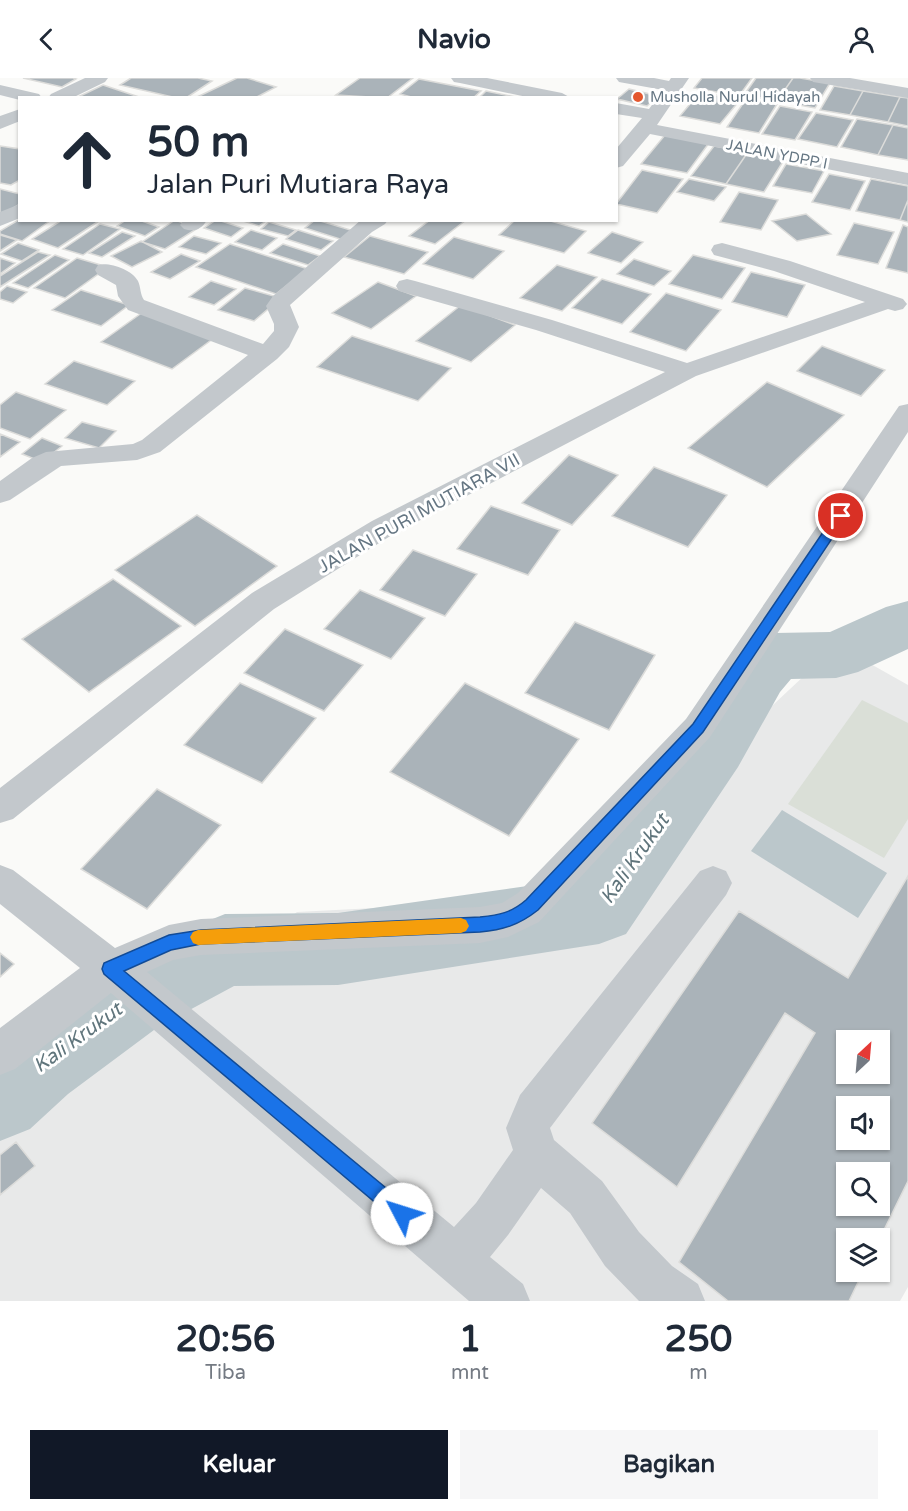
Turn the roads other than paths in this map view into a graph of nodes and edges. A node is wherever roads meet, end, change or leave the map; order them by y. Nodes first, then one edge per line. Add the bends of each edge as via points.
1 (99, 78) edge
2 (460, 78) edge
3 (569, 78) edge
4 (625, 78) edge
5 (819, 78) edge
6 (677, 82) edge
7 (0, 90) edge
8 (908, 93) edge
9 (25, 96) edge
10 (61, 96) edge
11 (552, 96) edge
12 (558, 96) edge
13 (0, 103) edge
14 (18, 106) edge
15 (618, 109) edge
16 (18, 115) edge
17 (649, 122) junction
18 (0, 123) edge
19 (618, 160) edge
20 (908, 179) edge
21 (18, 211) edge
22 (0, 220) edge
23 (362, 222) edge
24 (722, 250) dead end
25 (106, 270) dead end
26 (406, 286) dead end
27 (897, 305) edge
28 (268, 354) junction
29 (687, 371) junction
30 (908, 412) edge
31 (0, 494) edge
32 (0, 808) edge
33 (0, 882) edge
34 (713, 883) dead end
35 (119, 975) junction
36 (0, 1054) edge
37 (537, 1155) junction
38 (457, 1259) junction
39 (506, 1301) edge
40 (681, 1301) edge

1 - 10 street
2 - 11 street
3 - 12 street
4 - 6 street
5 - 8 street
6 - 17 street
7 - 9 street
13 - 14 street
15 - 17 street, JALAN YDPP I
16 - 18 street
17 - 19 street
17 - 20 street, JALAN YDPP I
21 - 22 street
23 - 28 street via 281,301 278,306 288,326 287,333
24 - 27 street
25 - 28 street via 128,282 136,305
26 - 29 street
27 - 29 street, JALAN PURI MUTIARA VII
28 - 31 street via 151,446 137,452 47,461
29 - 32 street, JALAN PURI MUTIARA VII via 382,528 263,601
30 - 35 street via 698,728 519,916 480,925 201,937 169,943
33 - 35 street
34 - 37 street via 535,1110 528,1128
35 - 36 street
35 - 38 street
37 - 38 street
37 - 40 street via 586,1197 622,1249 655,1283
38 - 39 street

